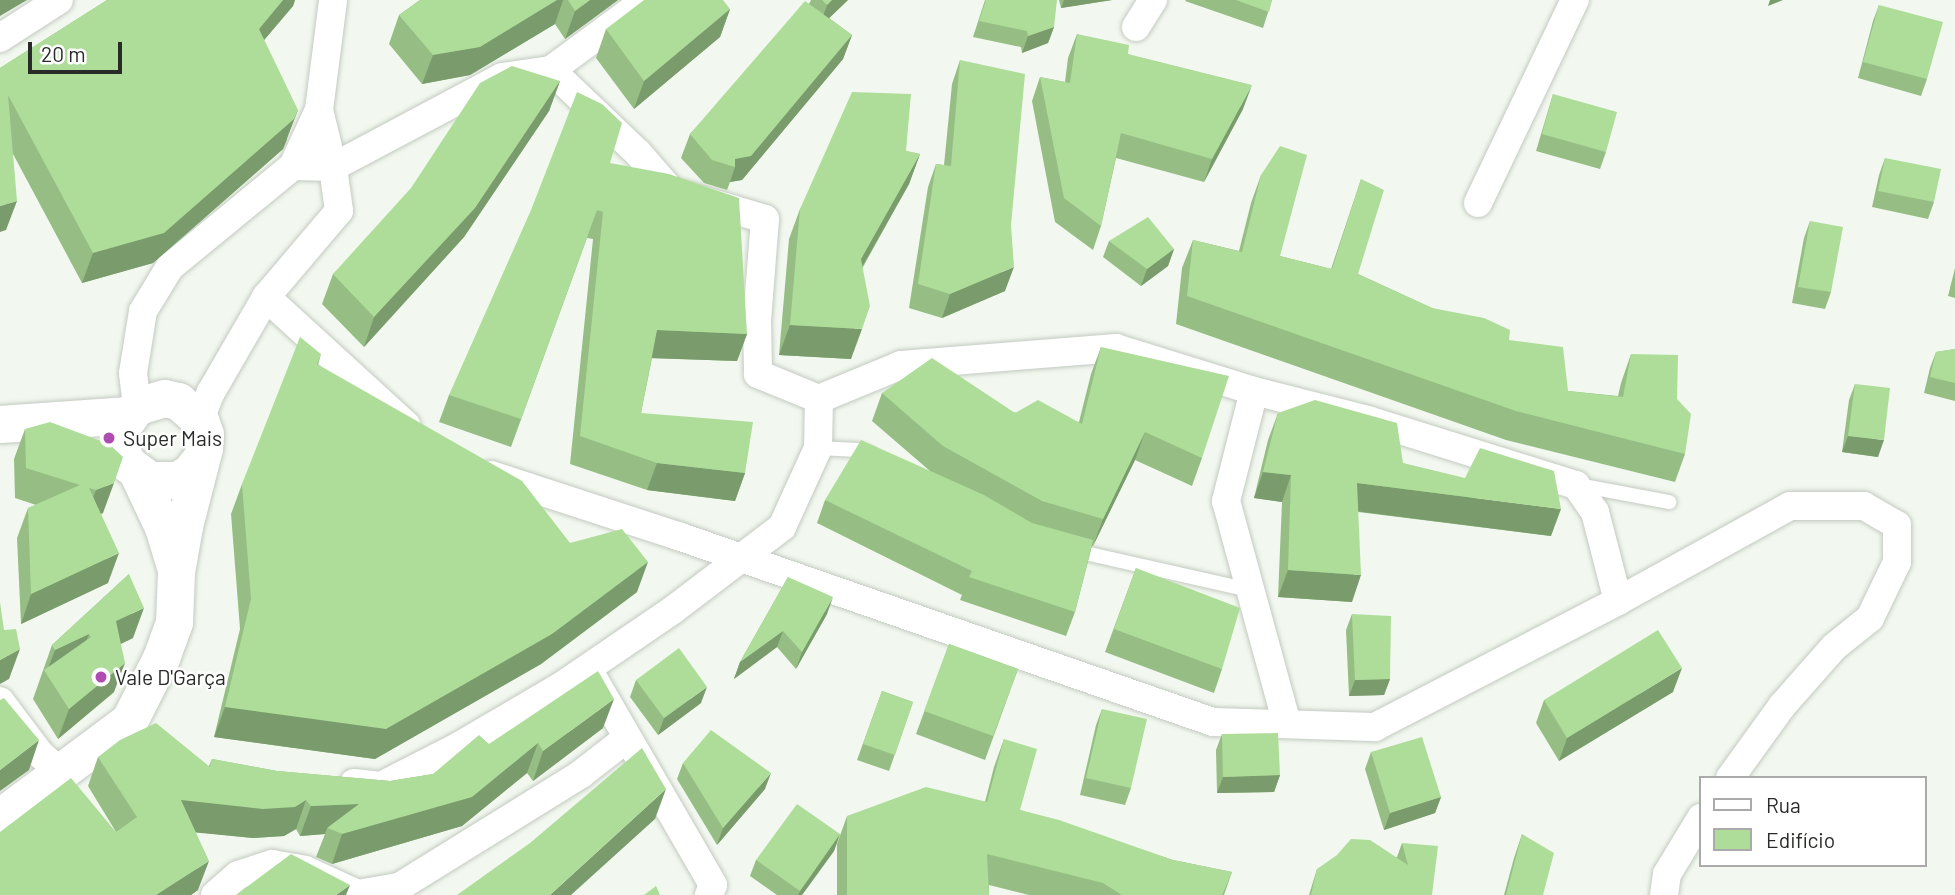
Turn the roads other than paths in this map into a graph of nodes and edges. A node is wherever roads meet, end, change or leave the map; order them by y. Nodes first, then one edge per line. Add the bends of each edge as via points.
1 (59, 0) edge
2 (333, 0) edge
3 (646, 0) edge
4 (1153, 0) edge
5 (1575, 0) edge
6 (1136, 27) dead end
7 (0, 38) edge
8 (551, 70) junction
9 (318, 110) junction
10 (293, 166) junction
11 (333, 167) junction
12 (1478, 203) dead end
13 (266, 297) junction
14 (1254, 391) junction
15 (819, 398) junction
16 (133, 411) junction
17 (200, 420) junction
18 (10, 424) edge
19 (429, 446) edge
20 (818, 448) junction
21 (199, 461) junction
22 (883, 461) edge
23 (471, 468) edge
24 (133, 469) junction
25 (1576, 485) junction
26 (1669, 502) dead end
27 (1054, 545) edge
28 (741, 558) junction
29 (176, 572) junction
30 (1250, 590) junction
31 (1618, 601) junction
32 (587, 667) junction
33 (0, 701) edge
34 (1287, 724) junction
35 (626, 739) junction
36 (59, 771) junction
37 (1731, 776) edge
38 (328, 781) edge
39 (0, 817) edge
40 (1700, 820) edge
41 (215, 895) edge
42 (709, 895) edge
43 (1664, 895) edge

1 - 7 street
2 - 9 street
3 - 8 street
4 - 6 street
5 - 12 street
8 - 11 street via 502,77
8 - 15 street via 671,191 765,219 758,374
9 - 10 street
9 - 11 street
10 - 11 street
10 - 16 street via 170,267 144,311 132,373
11 - 13 street via 339,211
13 - 17 street via 211,392
13 - 19 street
14 - 15 street via 1116,348 901,365
14 - 25 street via 1368,420
14 - 30 street via 1226,501
15 - 20 street
16 - 17 street via 164,398 178,401
16 - 18 street
16 - 24 street via 120,429
17 - 21 street via 205,434
18 - 24 street via 78,442
20 - 22 lane via 858,450
20 - 28 street via 782,527
21 - 24 street via 177,480 162,482
21 - 29 street
23 - 28 street
24 - 29 street via 163,527
25 - 26 lane
25 - 31 street via 1595,512
27 - 30 lane
28 - 32 street
28 - 34 street via 1213,722
29 - 36 street via 174,622 140,728
30 - 34 street
31 - 34 street via 1376,727
31 - 37 street via 1790,506 1864,506 1897,525 1897,562 1870,618 1834,647 1791,696
32 - 35 street
32 - 38 street via 459,747 381,786
33 - 36 street via 40,754
35 - 41 street via 581,774 399,887 358,894 305,870 272,864 238,874
35 - 42 street via 713,885
36 - 39 street
40 - 43 street via 1667,874

